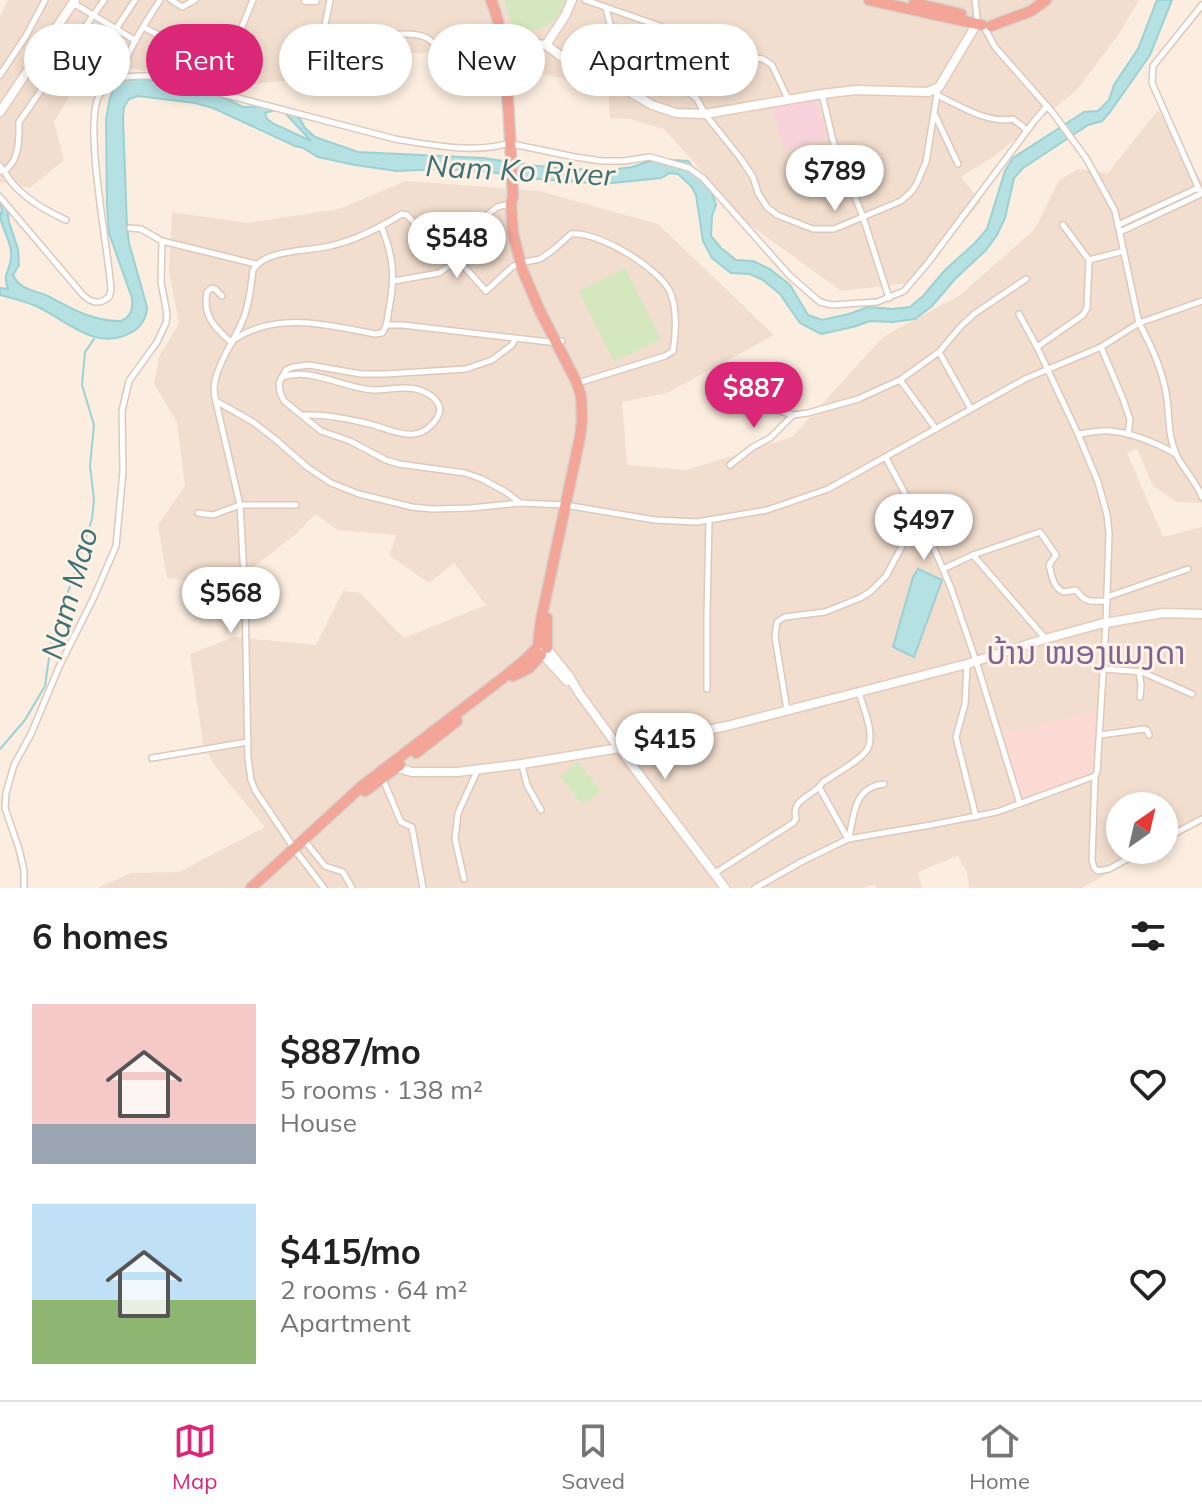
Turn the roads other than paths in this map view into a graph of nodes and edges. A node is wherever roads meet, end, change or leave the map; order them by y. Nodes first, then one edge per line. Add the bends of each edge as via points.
1 (45, 0) edge
2 (104, 0) edge
3 (135, 0) edge
4 (160, 0) edge
5 (171, 0) edge
6 (195, 0) edge
7 (253, 0) edge
8 (306, 0) edge
9 (315, 0) edge
10 (330, 0) edge
11 (572, 0) edge
12 (585, 0) edge
13 (869, 0) edge
14 (900, 0) edge
15 (975, 0) edge
16 (1046, 0) edge
17 (491, 1) edge
18 (74, 2) edge
19 (1202, 5) edge
20 (606, 8) junction
21 (936, 8) edge
22 (94, 15) junction
23 (984, 23) junction
24 (108, 24) edge
25 (119, 24) edge
26 (243, 24) edge
27 (325, 24) edge
28 (498, 24) edge
29 (143, 27) junction
30 (146, 29) edge
31 (130, 37) edge
32 (136, 41) junction
33 (546, 45) joint
34 (130, 52) edge
35 (0, 75) edge
36 (130, 76) edge
37 (938, 91) junction
38 (822, 94) junction
39 (100, 96) edge
40 (507, 96) edge
41 (789, 100) junction
42 (1047, 106) junction
43 (0, 112) edge
44 (705, 114) junction
45 (935, 114) junction
46 (1027, 130) junction
47 (511, 144) junction
48 (958, 164) dead end
49 (1, 169) edge
50 (1200, 191) edge
51 (512, 196) junction
52 (0, 197) edge
53 (863, 217) junction
54 (482, 219) dead end
55 (66, 220) dead end
56 (1063, 225) dead end
57 (1118, 225) junction
58 (381, 226) junction
59 (130, 228) dead end
60 (1120, 232) junction
61 (162, 241) junction
62 (1124, 251) junction
63 (458, 260) junction
64 (1089, 260) junction
65 (523, 262) junction
66 (256, 264) junction
67 (1026, 279) dead end
68 (394, 281) junction
69 (222, 296) dead end
70 (889, 299) junction
71 (1202, 301) edge
72 (1019, 314) dead end
73 (1139, 323) junction
74 (387, 325) junction
75 (515, 339) junction
76 (233, 341) junction
77 (560, 342) junction
78 (1037, 347) junction
79 (1101, 347) junction
80 (939, 352) junction
81 (1047, 370) junction
82 (281, 377) junction
83 (900, 380) junction
84 (580, 382) junction
85 (216, 401) junction
86 (767, 407) dead end
87 (971, 409) junction
88 (301, 415) junction
89 (793, 415) junction
90 (936, 429) junction
91 (1078, 434) junction
92 (1128, 434) junction
93 (1176, 454) junction
94 (886, 458) junction
95 (730, 465) dead end
96 (1202, 497) edge
97 (520, 503) junction
98 (240, 505) junction
99 (296, 505) dead end
100 (568, 505) junction
101 (198, 513) dead end
102 (709, 520) junction
103 (919, 520) junction
104 (973, 555) junction
105 (943, 569) junction
106 (1188, 569) dead end
107 (1107, 599) junction
108 (1202, 614) edge
109 (1106, 623) junction
110 (1045, 639) junction
111 (542, 650) junction
112 (971, 663) junction
113 (1104, 669) junction
114 (1139, 671) junction
115 (707, 689) dead end
116 (859, 692) junction
117 (1192, 694) dead end
118 (1140, 697) dead end
119 (787, 710) junction
120 (1100, 735) junction
121 (1149, 735) dead end
122 (248, 742) junction
123 (619, 748) junction
124 (152, 758) dead end
125 (522, 764) junction
126 (393, 766) junction
127 (478, 768) junction
128 (381, 776) junction
129 (1095, 776) junction
130 (884, 784) dead end
131 (819, 787) junction
132 (1020, 804) junction
133 (541, 810) dead end
134 (976, 817) junction
135 (1202, 819) edge
136 (1178, 832) edge
137 (848, 839) junction
138 (305, 842) junction
139 (296, 851) junction
140 (1118, 864) edge
141 (715, 873) junction
142 (464, 879) dead end
143 (24, 888) edge
144 (251, 888) edge
145 (261, 888) edge
146 (324, 888) edge
147 (352, 888) edge
148 (423, 888) edge
149 (725, 888) edge
150 (755, 888) edge

1 - 35 street
2 - 22 street
3 - 25 street
4 - 29 street
5 - 6 street via 182,7
7 - 26 street
8 - 9 street
10 - 27 street
11 - 33 street
12 - 20 street
13 - 21 highway
14 - 21 highway
15 - 23 street
16 - 23 highway via 1016,17
17 - 28 highway
18 - 22 street
18 - 43 street
19 - 50 street via 1153,66 1152,83
20 - 41 street via 674,31 725,38 749,57 772,65
20 - 44 street via 630,57 690,93
21 - 23 highway
22 - 24 street
22 - 49 street via 19,122 19,145 10,168
23 - 37 street
23 - 42 street via 995,47
29 - 30 street
29 - 32 street
31 - 32 street
32 - 34 street
33 - 44 street via 574,66 652,105
36 - 47 street via 154,76 395,139 491,148
37 - 38 street
37 - 45 street
37 - 46 street via 990,118 1013,119
38 - 41 street
38 - 53 street via 833,141
39 - 52 street via 94,107 94,139 109,297 97,303 83,295
40 - 47 highway
41 - 44 street
42 - 46 street
42 - 57 street via 1086,158
44 - 53 street via 777,215 813,229 834,229
45 - 48 street
45 - 53 street via 916,185 901,201
46 - 70 street via 927,264 904,291
47 - 51 highway
47 - 70 street via 602,161 650,157 689,168 820,302
49 - 55 street via 16,190
50 - 57 street
50 - 60 street
51 - 54 street
51 - 65 highway
53 - 70 street
56 - 64 street
57 - 60 street
58 - 63 street via 404,214 433,232
58 - 66 street via 334,246 274,255
58 - 68 street
59 - 61 street
60 - 62 street
61 - 66 street
61 - 143 street via 166,323 124,398 116,546 14,765 6,793
62 - 64 street
62 - 73 street
63 - 65 street via 486,291
63 - 68 street via 439,273
64 - 78 street via 1083,315
65 - 77 highway via 534,299
65 - 84 street via 540,259 571,234 581,233 634,258 658,275 671,294 673,351
66 - 76 street
67 - 80 street via 974,314
68 - 74 street
69 - 76 street via 212,288 207,292 207,315
71 - 73 street
72 - 78 street
73 - 79 street
73 - 93 street via 1166,388 1168,429
74 - 75 street
74 - 76 street via 375,334 286,322
75 - 77 street
75 - 82 street via 492,360 466,369 361,374 309,365 286,370
76 - 85 street via 215,375
77 - 84 highway
78 - 81 street
79 - 81 street
79 - 92 street via 1130,420
80 - 83 street
80 - 87 street
81 - 87 street
81 - 91 street
82 - 88 street via 284,401
82 - 88 street via 297,373 357,388 413,388 433,397 440,410 430,426 410,435
83 - 89 street via 858,399
83 - 90 street
84 - 100 highway via 582,420
85 - 97 street via 253,422 331,483 359,494 432,509
85 - 98 street
86 - 89 street
87 - 90 street
88 - 97 street via 321,431 386,460 474,476
89 - 95 street
90 - 94 street
91 - 92 street
91 - 107 street via 1107,515
92 - 93 street
93 - 96 street
94 - 102 street via 798,501
94 - 103 street
97 - 100 street
98 - 99 street
98 - 101 street via 213,515
98 - 122 street
100 - 102 street via 655,520
100 - 111 highway
102 - 115 street
103 - 105 street
103 - 119 street via 886,576 870,592 825,612 777,622
104 - 105 street
104 - 107 street via 1040,532 1056,555 1049,565 1054,584 1064,592 1076,590 1088,601
104 - 110 street
105 - 112 street
106 - 107 street
107 - 109 street
108 - 109 street via 1163,613
109 - 110 street
109 - 113 street
110 - 112 street
111 - 123 street via 569,676
111 - 126 highway via 529,668
112 - 116 street
112 - 132 street
112 - 134 street via 956,737
113 - 114 street
113 - 120 street
114 - 117 street
114 - 118 street
116 - 119 street
116 - 131 street via 870,746
119 - 123 street
120 - 121 street via 1144,729
120 - 129 street
122 - 124 street
122 - 139 street via 255,790
123 - 125 street
123 - 141 street
125 - 127 street
125 - 133 street
126 - 127 street via 412,772
126 - 128 highway
127 - 142 street via 456,826
128 - 138 highway
128 - 148 street via 401,822 412,827
129 - 132 street
129 - 140 street via 1094,868
130 - 137 street via 858,798
131 - 137 street
131 - 141 street via 798,802 793,823
132 - 134 street
134 - 137 street
135 - 136 street
137 - 150 street
138 - 139 highway
138 - 147 street via 325,866 343,872
139 - 144 highway
139 - 145 highway
139 - 146 street
141 - 149 street

